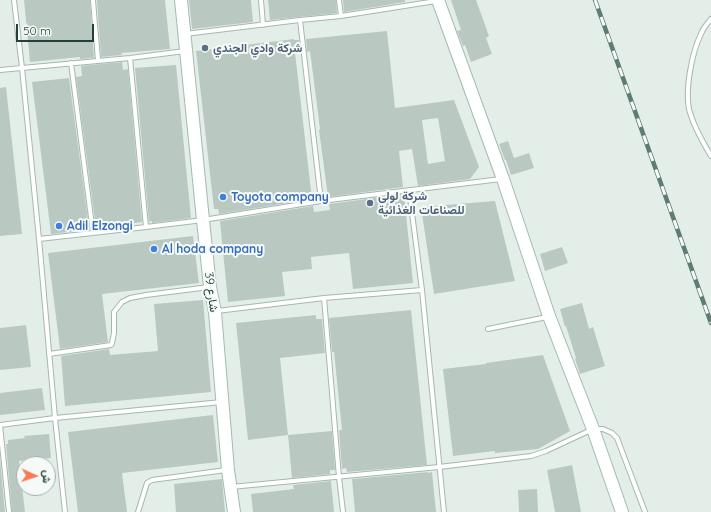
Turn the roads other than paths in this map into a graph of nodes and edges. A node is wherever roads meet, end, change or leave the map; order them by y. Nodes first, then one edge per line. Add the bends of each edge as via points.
1 (14, 0) edge
2 (93, 0) edge
3 (181, 0) edge
4 (261, 0) edge
5 (339, 0) edge
6 (438, 0) edge
7 (341, 16) junction
8 (711, 19) edge
9 (300, 20) junction
10 (263, 24) junction
11 (185, 34) junction
12 (186, 51) junction
13 (130, 58) junction
14 (98, 60) junction
15 (71, 63) junction
16 (22, 68) junction
17 (0, 70) edge
18 (711, 156) edge
19 (503, 179) junction
20 (409, 190) junction
21 (321, 201) junction
22 (203, 220) junction
23 (146, 227) junction
24 (93, 233) junction
25 (39, 239) junction
26 (210, 287) junction
27 (422, 290) junction
28 (324, 298) junction
29 (215, 312) junction
30 (549, 316) junction
31 (488, 329) dead end
32 (50, 354) junction
33 (222, 402) junction
34 (55, 418) junction
35 (0, 425) edge
36 (593, 429) junction
37 (439, 467) junction
38 (228, 470) junction
39 (338, 477) junction
40 (230, 487) junction
41 (9, 512) edge
42 (65, 512) edge
43 (138, 512) edge
44 (234, 512) edge
45 (343, 512) edge
46 (444, 512) edge
47 (622, 512) edge
48 (645, 512) edge

1 - 16 lane
2 - 14 lane
3 - 11 street, شارع 39
4 - 10 lane
5 - 7 lane
6 - 7 lane
6 - 19 street
7 - 9 lane
8 - 18 lane via 701,33 693,56 688,95 693,122
9 - 10 lane
9 - 21 lane
10 - 11 lane
11 - 12 street, شارع 39
12 - 13 lane
12 - 22 street, شارع 39
13 - 14 lane
13 - 23 lane
14 - 15 lane
15 - 16 lane
15 - 24 lane
16 - 17 lane
16 - 25 lane
19 - 20 lane
19 - 30 street
20 - 21 lane
20 - 27 lane
21 - 22 lane
22 - 23 lane
22 - 26 street, شارع 39
23 - 24 lane
24 - 25 lane
25 - 32 lane
26 - 29 street, شارع 39
26 - 32 lane via 130,298 122,302 114,312 111,345
27 - 28 lane
27 - 37 lane
28 - 29 lane
28 - 39 lane
29 - 33 street, شارع 39
30 - 31 lane
30 - 36 street
32 - 34 lane
33 - 34 lane
33 - 38 street, شارع 39
34 - 35 lane
34 - 42 lane
35 - 41 lane
36 - 37 lane via 546,452 531,456
36 - 47 street
36 - 48 lane via 603,429 617,438
37 - 39 lane
37 - 46 lane
38 - 40 street, شارع 39
38 - 43 lane via 152,480 146,483
39 - 40 lane
39 - 45 lane
40 - 44 street, شارع 39

